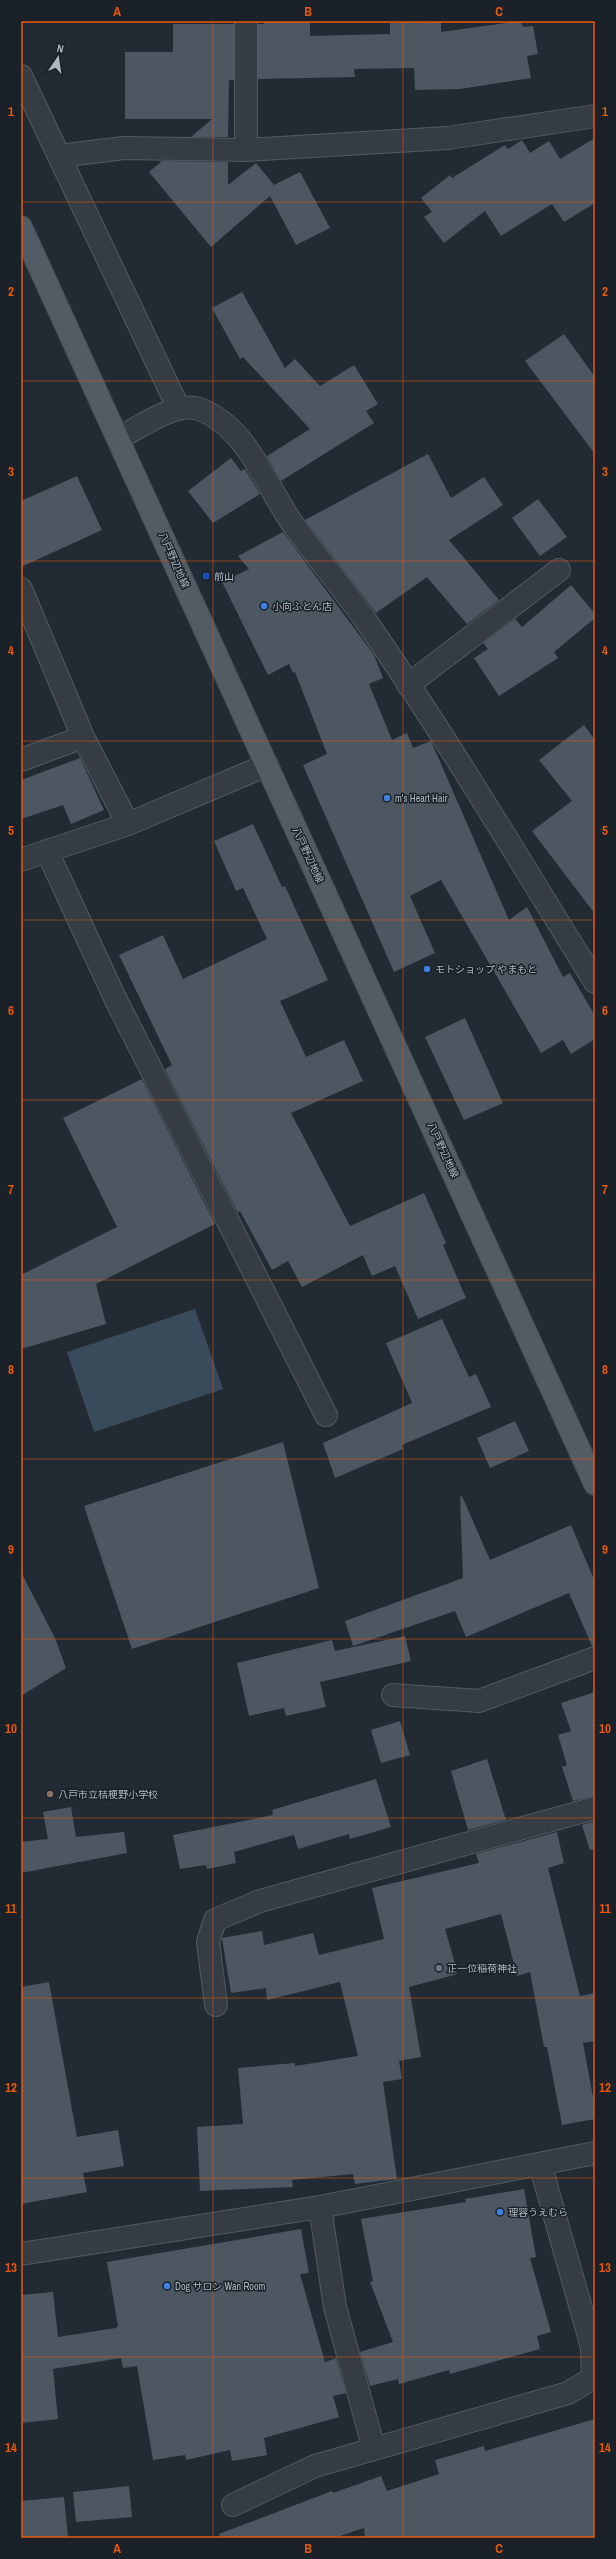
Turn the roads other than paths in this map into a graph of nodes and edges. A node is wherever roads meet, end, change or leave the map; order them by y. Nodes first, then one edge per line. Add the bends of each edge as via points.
1 (246, 21) edge
2 (21, 76) edge
3 (595, 116) edge
4 (246, 150) junction
5 (59, 156) junction
6 (21, 226) edge
7 (178, 407) junction
8 (119, 438) junction
9 (559, 570) dead end
10 (21, 589) edge
11 (408, 685) junction
12 (83, 737) junction
13 (21, 760) edge
14 (267, 765) junction
15 (128, 824) junction
16 (47, 851) junction
17 (21, 860) edge
18 (595, 982) edge
19 (326, 1415) dead end
20 (595, 1484) edge
21 (595, 1658) edge
22 (393, 1695) dead end
23 (595, 1808) edge
24 (216, 2005) dead end
25 (595, 2153) edge
26 (540, 2164) junction
27 (320, 2207) junction
28 (21, 2254) edge
29 (374, 2449) junction
30 (233, 2504) dead end

1 - 4 street
2 - 5 street
3 - 4 street via 448,138
4 - 5 street via 124,148
5 - 7 street
6 - 8 main road, 八戸野辺地線
7 - 8 street
7 - 11 street via 197,408 220,420 246,446 290,519 366,621
8 - 14 main road, 八戸野辺地線
9 - 11 street
10 - 12 street
11 - 18 street via 464,770
12 - 13 street
12 - 15 street
14 - 15 street
14 - 20 main road, 八戸野辺地線
15 - 16 street
16 - 17 street
16 - 19 street via 115,998
21 - 22 street via 479,1701
23 - 24 street via 260,1901 215,1920 208,1942
25 - 26 street
26 - 27 street
26 - 29 street via 592,2347 593,2378 568,2393
27 - 28 street
27 - 29 street via 335,2307
29 - 30 street via 314,2466

